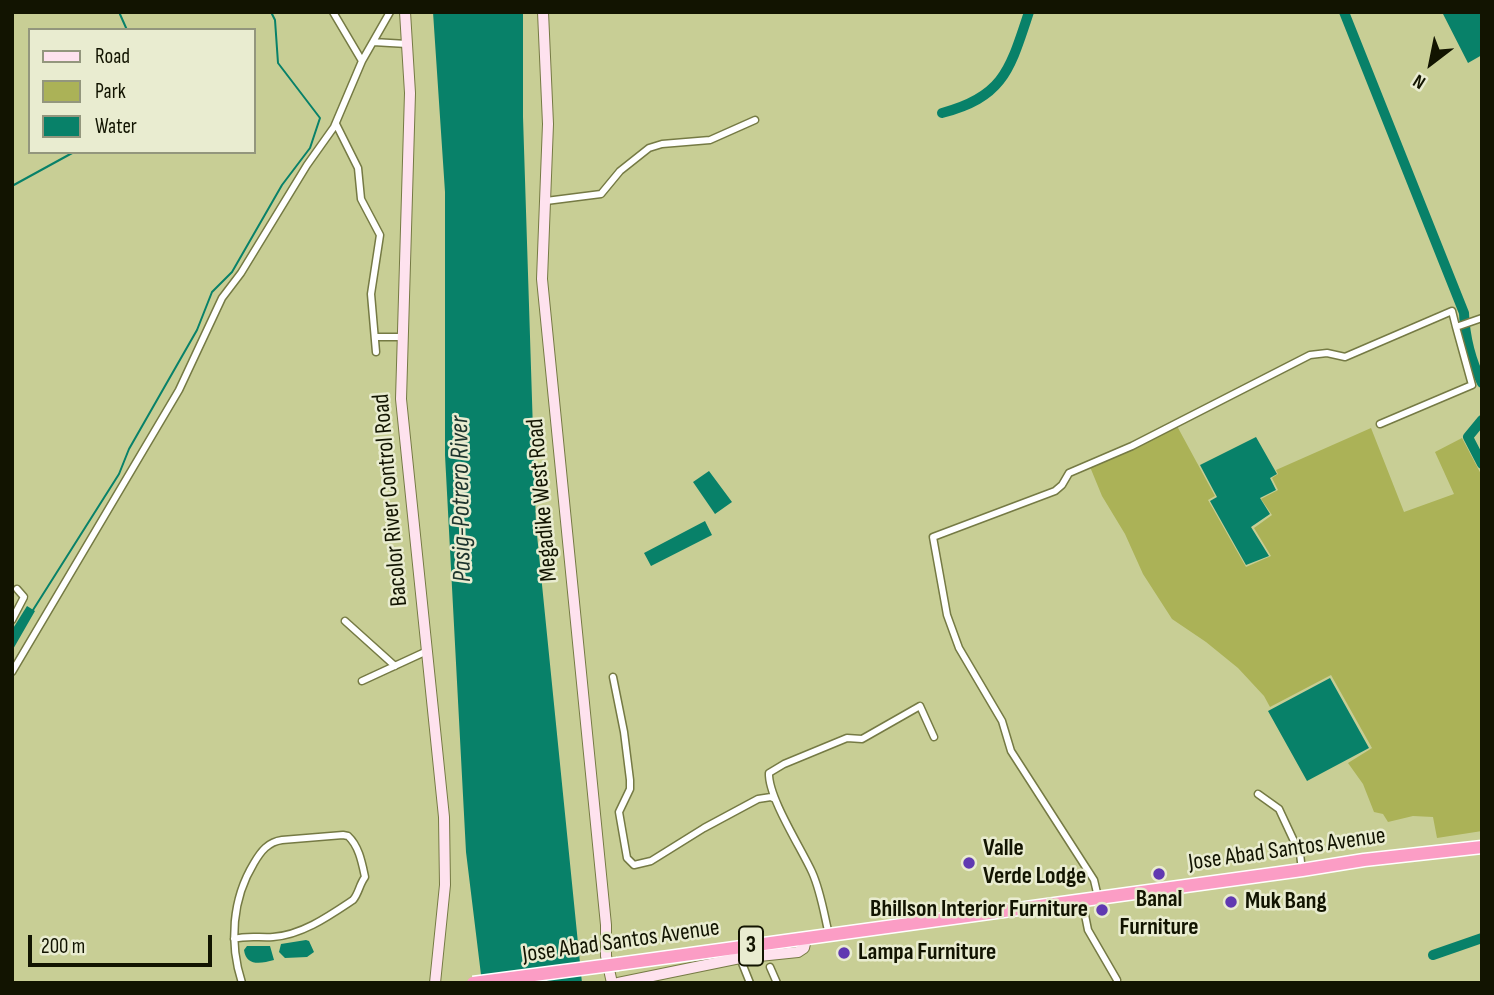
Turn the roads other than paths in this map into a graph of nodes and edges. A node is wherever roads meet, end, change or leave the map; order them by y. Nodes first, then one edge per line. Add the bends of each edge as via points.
1 (333, 12) edge
2 (390, 12) edge
3 (405, 12) edge
4 (543, 12) edge
5 (373, 41) junction
6 (407, 44) junction
7 (362, 61) junction
8 (336, 119) junction
9 (755, 120) dead end
10 (546, 201) junction
11 (1482, 318) edge
12 (1458, 326) junction
13 (375, 337) junction
14 (402, 337) junction
15 (376, 352) dead end
16 (1380, 424) dead end
17 (17, 589) dead end
18 (12, 620) edge
19 (345, 621) dead end
20 (426, 651) junction
21 (395, 666) junction
22 (12, 671) edge
23 (613, 677) dead end
24 (362, 681) dead end
25 (934, 737) dead end
26 (1258, 794) dead end
27 (776, 800) junction
28 (1482, 846) edge
29 (1302, 870) junction
30 (1098, 897) junction
31 (1081, 899) junction
32 (829, 935) junction
33 (234, 939) junction
34 (806, 939) junction
35 (740, 958) junction
36 (770, 967) dead end
37 (647, 980) edge
38 (1117, 980) dead end
39 (242, 983) edge
40 (435, 983) edge
41 (473, 983) edge
42 (612, 983) edge
43 (618, 983) edge
44 (750, 983) edge
45 (777, 983) edge

1 - 7 street
2 - 5 street
3 - 6 street, Bacolor River Control Road
4 - 10 street, Megadike West Road
5 - 6 street
5 - 7 street
6 - 14 street, Bacolor River Control Road via 410,104
7 - 8 street
8 - 13 street via 358,168 361,199 380,235 371,294
8 - 22 street via 222,298 179,390
9 - 10 street via 710,140 649,148 620,170 601,194
10 - 42 street, Megadike West Road via 542,279
11 - 12 street
12 - 16 street via 1472,386
12 - 30 street via 1452,311 1345,357 1310,355 1069,473 1055,491 933,537 947,615 959,648 1002,721 1017,761 1094,880
13 - 14 street
13 - 15 street
14 - 20 street, Bacolor River Control Road via 402,429
17 - 18 street via 24,597
19 - 21 street
20 - 21 street
20 - 40 street, Bacolor River Control Road via 446,855
21 - 24 street
23 - 27 street via 630,780 619,812 627,858 634,865 652,862 758,799
25 - 27 street via 920,706 862,739 847,738 769,773
26 - 29 street via 1279,808 1300,854
27 - 32 street via 813,875
28 - 29 highway, Jose Abad Santos Avenue / 3
29 - 30 highway, Jose Abad Santos Avenue / 3
30 - 31 highway, Jose Abad Santos Avenue / 3
31 - 32 highway, Jose Abad Santos Avenue / 3
31 - 38 street via 1088,930
32 - 34 highway, Jose Abad Santos Avenue / 3
33 - 33 street via 300,931 353,900 365,877 353,841 343,835 272,841 243,881
33 - 39 street
34 - 35 street via 798,952
34 - 41 highway, Jose Abad Santos Avenue / 3, bridge
35 - 37 street
35 - 44 street
36 - 45 street
37 - 43 street

